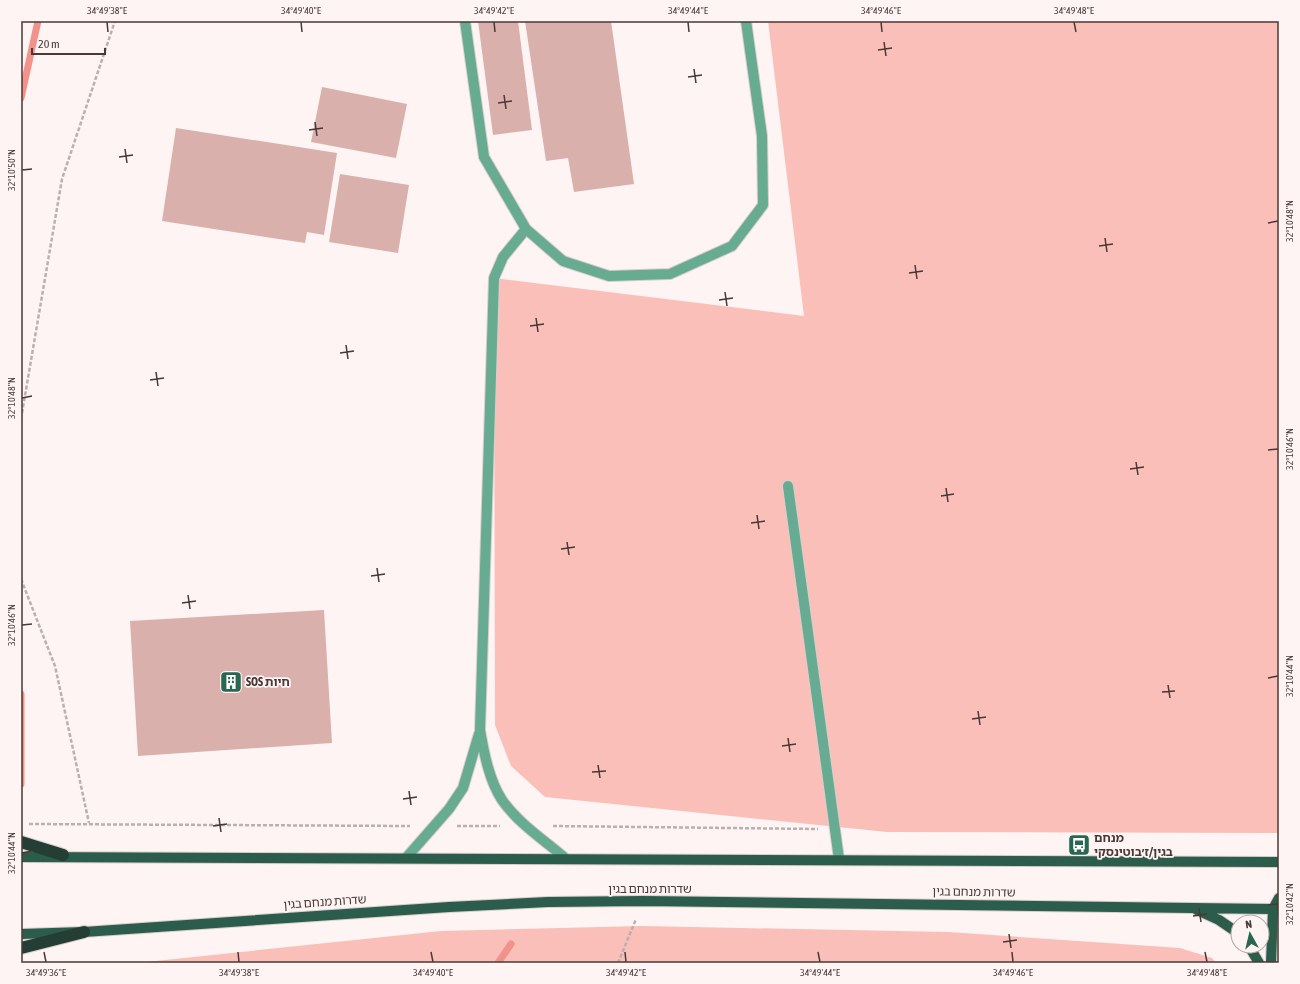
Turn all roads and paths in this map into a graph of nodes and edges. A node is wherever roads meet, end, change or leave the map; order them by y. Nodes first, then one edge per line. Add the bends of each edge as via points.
1 (115, 21) edge
2 (465, 21) edge
3 (746, 21) edge
4 (526, 229) junction
5 (21, 420) edge
6 (788, 486) dead end
7 (21, 579) edge
8 (480, 730) junction
9 (89, 824) dead end
10 (21, 842) edge
11 (21, 856) edge
12 (63, 856) junction
13 (406, 858) junction
14 (565, 858) junction
15 (839, 858) junction
16 (1279, 862) edge
17 (1279, 898) edge
18 (643, 901) junction
19 (1173, 907) junction
20 (1276, 909) edge
21 (1230, 928) edge
22 (84, 932) junction
23 (21, 934) edge
24 (21, 948) edge
25 (1254, 954) edge
26 (618, 963) edge
27 (1259, 963) edge
28 (1271, 963) edge

1 - 5 path via 62,179
2 - 4 street via 484,157
3 - 4 street via 762,136 763,205 732,246 670,274 609,276 563,261
4 - 8 street via 503,257 494,278
6 - 15 street
7 - 9 path via 55,666
8 - 13 street via 463,788
8 - 14 street via 484,757 502,799 516,816
10 - 12 highway
11 - 12 main road
12 - 13 main road
13 - 14 main road
14 - 15 main road
15 - 16 main road
17 - 20 main road
18 - 19 main road, שדרות מנחם בגין
18 - 22 main road, שדרות מנחם בגין via 449,907
18 - 26 path
19 - 20 main road, שדרות מנחם בגין
19 - 21 main road via 1192,908
20 - 28 main road
22 - 23 main road, שדרות מנחם בגין
22 - 24 highway
25 - 27 main road

